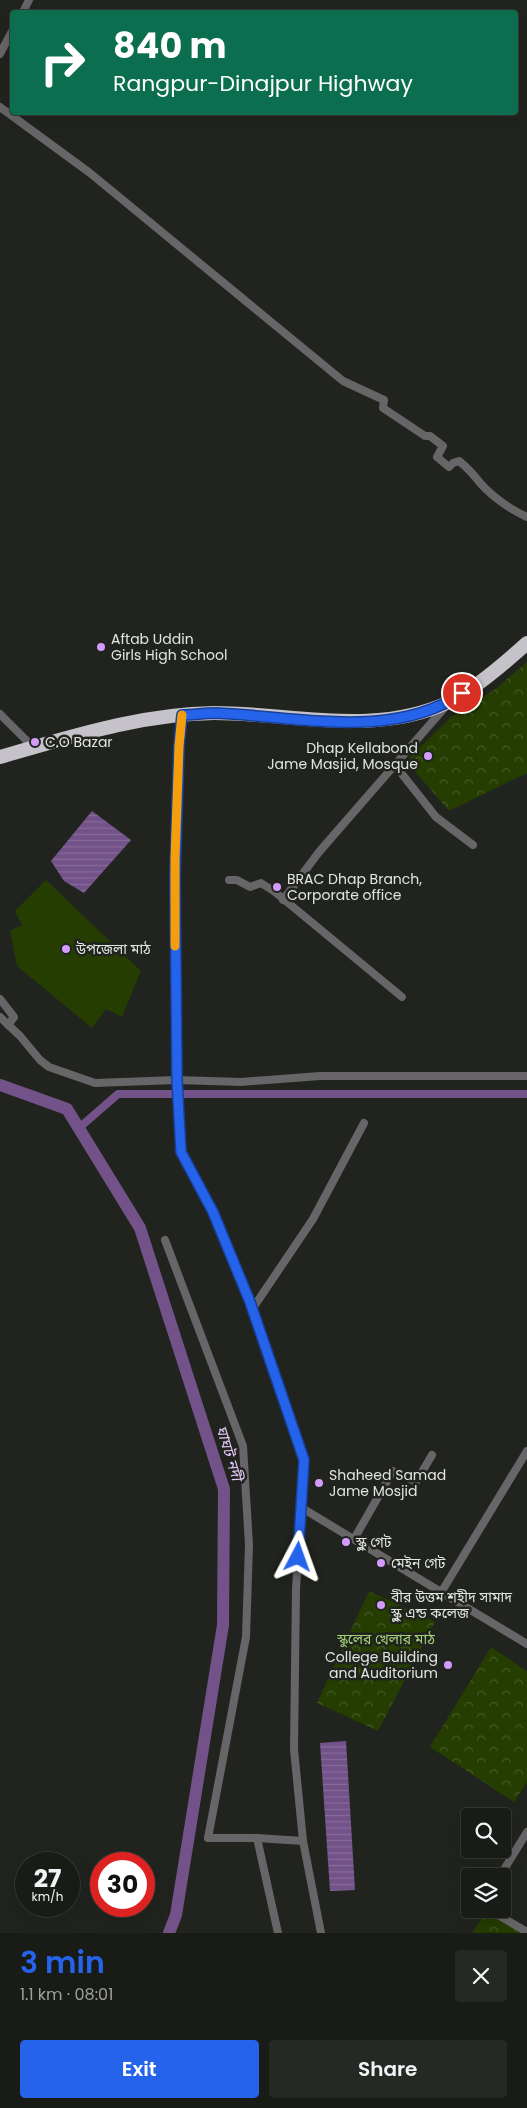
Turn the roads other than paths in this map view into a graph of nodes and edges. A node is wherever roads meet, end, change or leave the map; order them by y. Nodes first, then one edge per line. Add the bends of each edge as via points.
1 (10, 35) edge
2 (0, 54) edge
3 (11, 115) edge
4 (527, 517) edge
5 (527, 643) edge
6 (451, 701) junction
7 (0, 714) edge
8 (182, 715) junction
9 (33, 748) junction
10 (0, 757) edge
11 (394, 764) junction
12 (473, 845) dead end
13 (229, 880) dead end
14 (283, 900) junction
15 (402, 997) dead end
16 (0, 999) edge
17 (0, 1017) edge
18 (8, 1025) junction
19 (527, 1076) edge
20 (177, 1082) junction
21 (364, 1123) dead end
22 (165, 1240) dead end
23 (253, 1308) junction
24 (527, 1451) edge
25 (432, 1455) dead end
26 (302, 1508) junction
27 (354, 1539) junction
28 (442, 1591) junction
29 (527, 1644) edge
30 (527, 1832) edge
31 (257, 1838) junction
32 (303, 1841) junction
33 (505, 1868) edge
34 (503, 1918) edge
35 (527, 1932) edge
36 (278, 1933) edge
37 (321, 1933) edge

1 - 2 street
3 - 4 street via 90,173 343,381 384,400 383,408 443,446 437,457 450,467 459,460 482,486
5 - 6 highway
6 - 8 highway via 423,713 391,720 340,721 214,713
6 - 11 street
7 - 9 street
8 - 9 highway via 131,721
8 - 20 street via 175,877
9 - 10 highway
11 - 12 street via 436,817
11 - 14 street
13 - 14 street via 237,880 250,887 261,883
14 - 15 street
16 - 18 street via 14,1017
17 - 18 street
18 - 20 street via 49,1067 95,1083
19 - 20 street via 320,1076 241,1082
20 - 23 street via 181,1152 213,1212
21 - 23 street via 313,1219
22 - 31 street via 243,1446 249,1545 246,1637 208,1838
23 - 26 street via 304,1460
24 - 28 street
25 - 27 street via 416,1482 393,1471
26 - 27 street
26 - 32 street via 296,1589 294,1749
27 - 28 street
28 - 29 street
30 - 33 street
31 - 32 street
31 - 36 street
32 - 37 street
34 - 35 street

